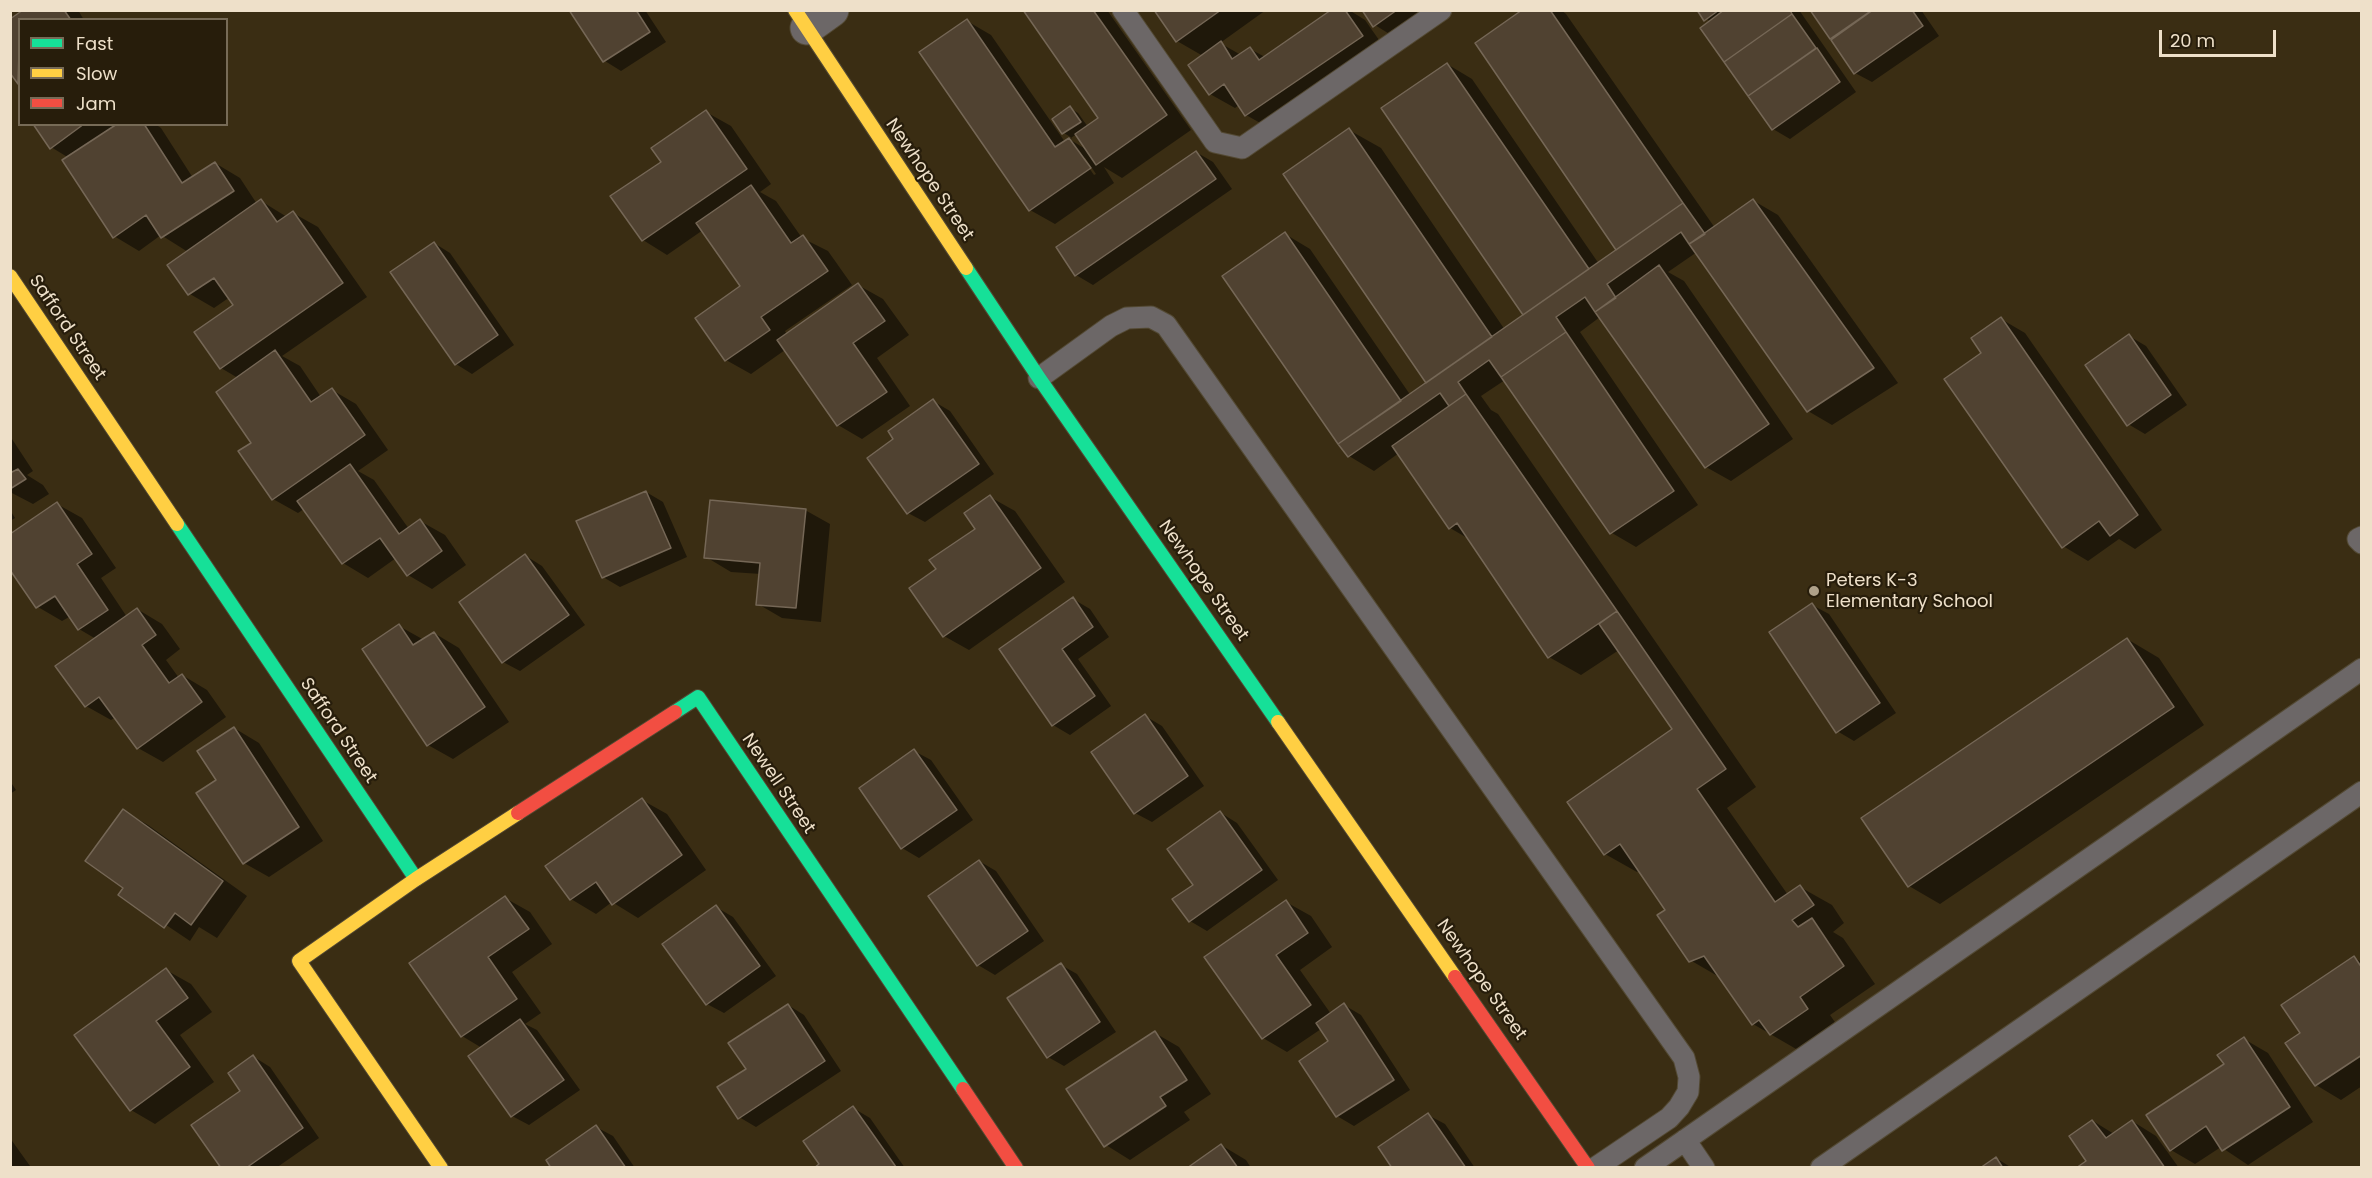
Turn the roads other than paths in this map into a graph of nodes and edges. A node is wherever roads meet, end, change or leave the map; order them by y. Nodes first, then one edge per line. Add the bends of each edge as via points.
1 (1123, 10) edge
2 (1441, 10) edge
3 (811, 16) edge
4 (10, 276) edge
5 (1039, 378) junction
6 (2361, 537) edge
7 (2361, 543) edge
8 (2361, 669) edge
9 (2361, 792) edge
10 (416, 879) junction
11 (1685, 1140) junction
12 (441, 1167) edge
13 (1016, 1167) edge
14 (1588, 1167) edge
15 (1595, 1167) edge
16 (1645, 1167) edge
17 (1704, 1167) edge
18 (1821, 1167) edge

1 - 2 lane via 1215,142 1242,148
3 - 5 street, Newhope Street
4 - 10 street, Safford Street
5 - 14 street, Newhope Street
5 - 15 lane via 1127,318 1151,317 1166,326 1684,1058 1688,1092 1679,1107 1669,1118
6 - 7 lane
8 - 11 lane
9 - 18 lane
10 - 12 street via 299,961
10 - 13 street, Newell Street via 698,698
11 - 16 lane
11 - 17 lane

